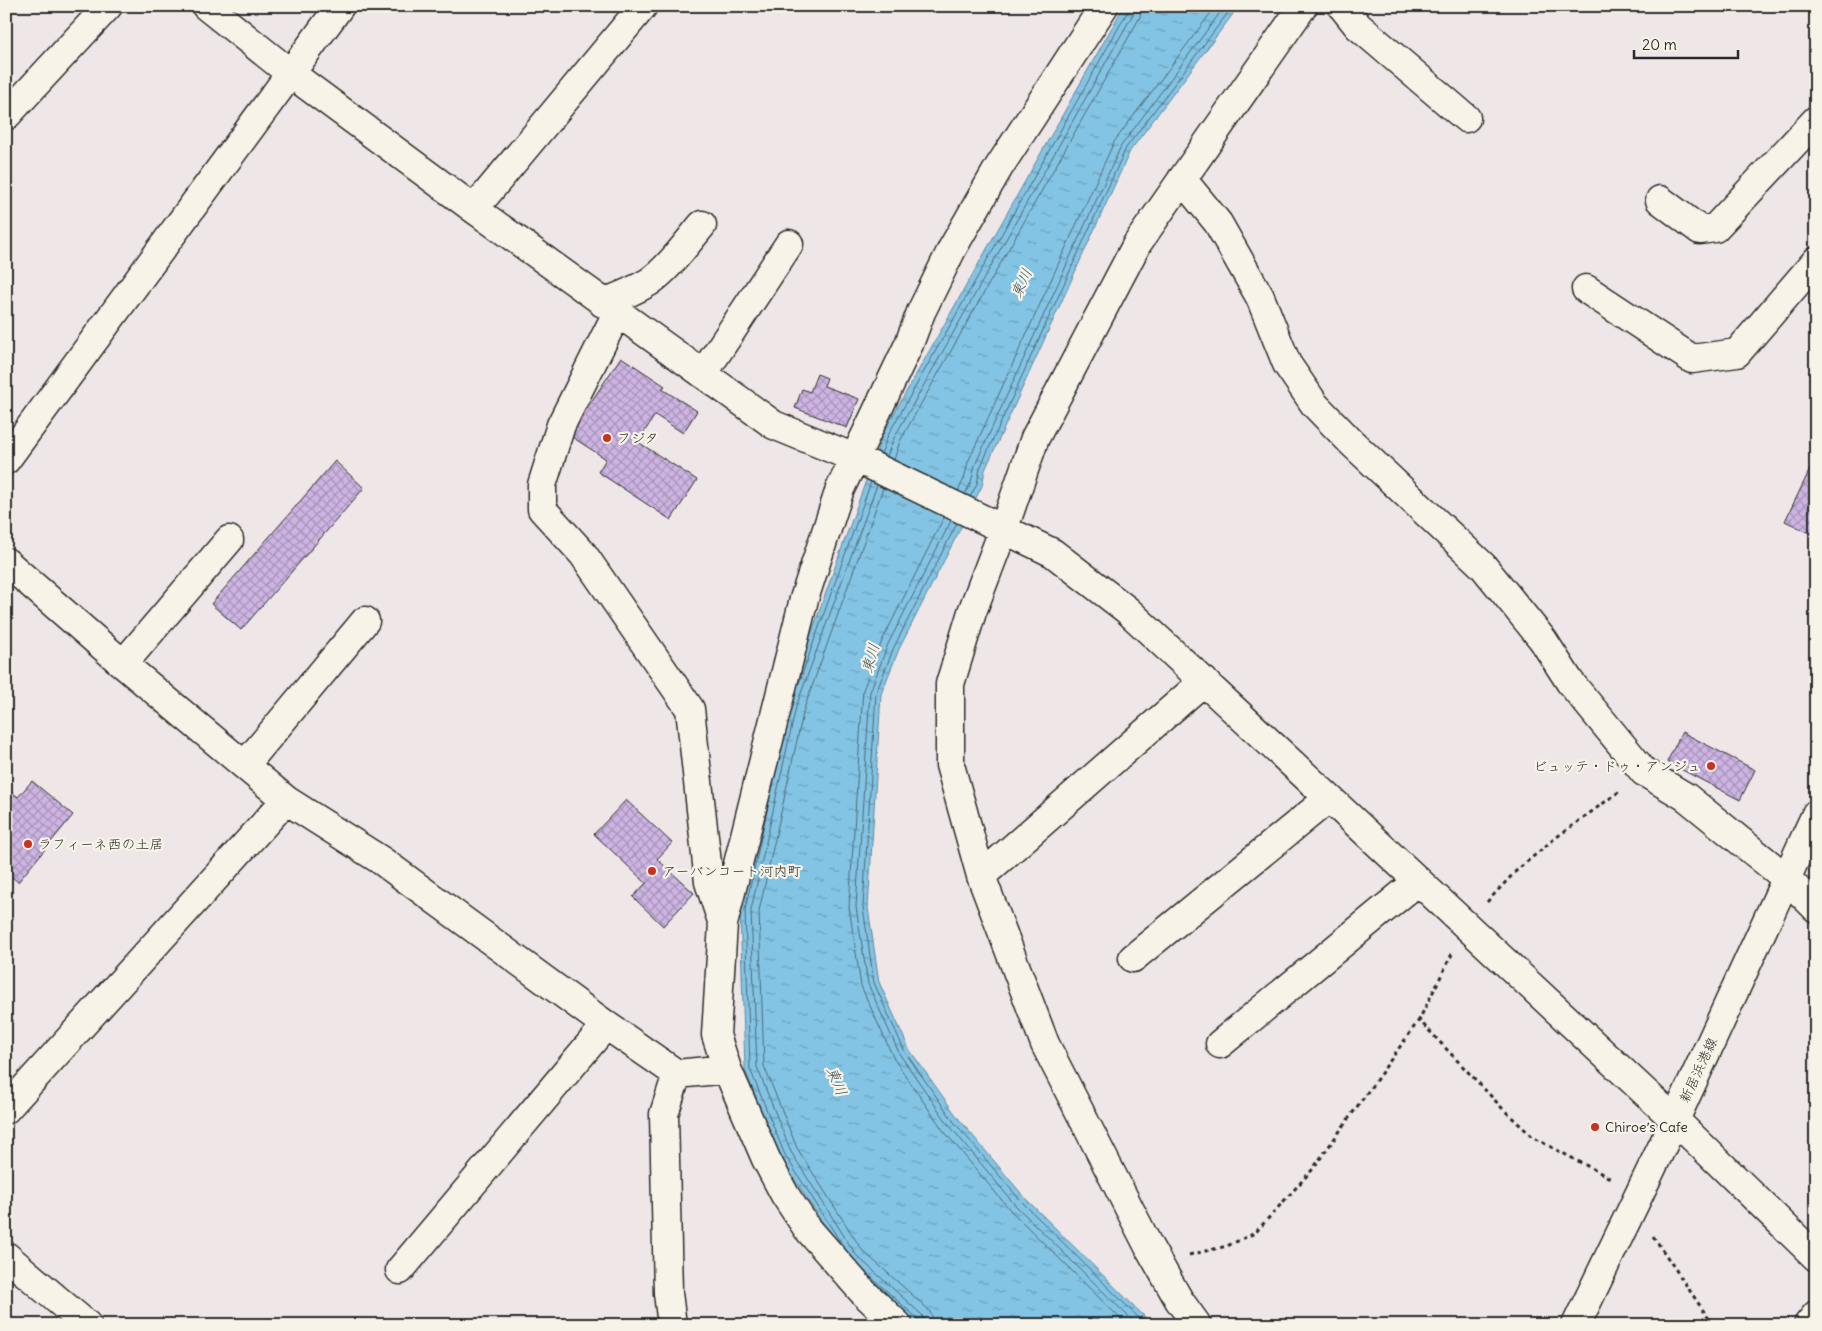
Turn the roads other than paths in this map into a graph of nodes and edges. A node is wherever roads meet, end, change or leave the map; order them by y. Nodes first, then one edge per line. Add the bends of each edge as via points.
1 (108, 6) edge
2 (206, 6) edge
3 (340, 6) edge
4 (643, 6) edge
5 (1104, 6) edge
6 (1303, 6) edge
7 (1342, 6) edge
8 (290, 73) junction
9 (6, 116) edge
10 (1466, 118) dead end
11 (1816, 120) edge
12 (1182, 179) junction
13 (1660, 200) dead end
14 (474, 209) junction
15 (702, 225) dead end
16 (789, 244) dead end
17 (1816, 261) edge
18 (1586, 289) dead end
19 (610, 308) junction
20 (703, 374) junction
21 (6, 460) edge
22 (858, 460) junction
23 (1003, 528) junction
24 (229, 540) dead end
25 (6, 562) edge
26 (365, 622) dead end
27 (123, 664) junction
28 (1204, 681) junction
29 (245, 765) junction
30 (1329, 798) junction
31 (286, 800) junction
32 (1816, 814) edge
33 (981, 876) junction
34 (1786, 878) junction
35 (1418, 881) junction
36 (1816, 908) edge
37 (724, 924) junction
38 (1133, 958) dead end
39 (606, 1025) junction
40 (1220, 1044) dead end
41 (727, 1070) junction
42 (678, 1074) junction
43 (6, 1109) edge
44 (1675, 1120) junction
45 (6, 1256) edge
46 (1816, 1257) edge
47 (400, 1270) dead end
48 (1816, 1314) edge
49 (86, 1325) edge
50 (672, 1325) edge
51 (898, 1325) edge
52 (1197, 1325) edge
53 (1576, 1325) edge
54 (1808, 1325) edge

1 - 9 street
2 - 8 street
3 - 8 street
4 - 14 street
5 - 22 street via 999,167 952,249 921,312
6 - 12 street
7 - 10 street via 1358,26
8 - 14 street
8 - 21 street
11 - 13 street via 1715,228 1700,230
12 - 23 street via 1137,244 1035,438
12 - 34 street via 1218,223 1260,297 1288,364 1315,405 1483,566 1543,640 1570,682 1644,772 1686,797
14 - 19 street
15 - 19 street via 651,281
16 - 20 street
17 - 18 street via 1737,353 1692,359
19 - 20 street
19 - 37 street via 561,425 542,485 542,509 583,554 690,709 709,882
20 - 22 street via 774,425
22 - 23 street
22 - 37 street via 840,489 804,598
23 - 28 street via 1053,552 1127,610
23 - 33 street via 950,684 950,765
24 - 27 street
25 - 27 street
26 - 29 street
27 - 29 street
28 - 30 street
28 - 33 street
29 - 31 street
30 - 35 street
30 - 38 street
31 - 39 street via 382,861
31 - 43 street
32 - 34 street, 新居浜港線
33 - 52 street via 1045,1044 1158,1262
34 - 36 street
34 - 44 street, 新居浜港線
35 - 40 street
35 - 44 street
37 - 41 street via 716,1035
39 - 42 street
39 - 47 street
41 - 42 street
41 - 51 street via 766,1159 807,1228 863,1292
42 - 50 street via 664,1114 668,1293
44 - 46 street
44 - 53 street, 新居浜港線
45 - 49 street
48 - 54 street

